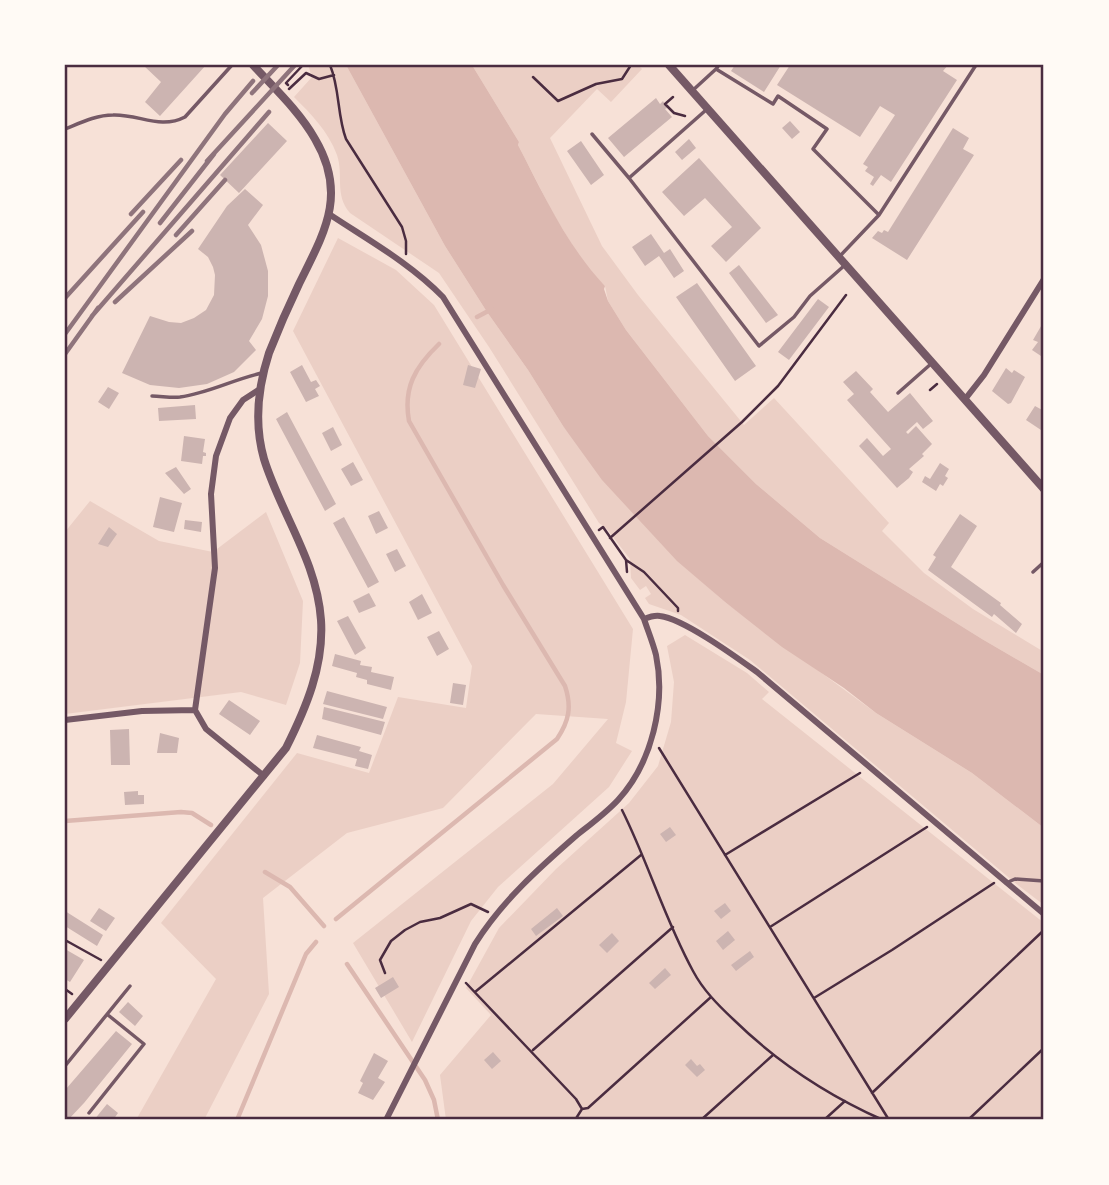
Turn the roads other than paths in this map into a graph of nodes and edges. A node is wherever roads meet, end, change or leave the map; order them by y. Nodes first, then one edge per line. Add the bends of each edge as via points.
1 (232, 65) edge
2 (253, 65) edge
3 (669, 65) edge
4 (976, 65) edge
5 (718, 67) edge
6 (692, 91) junction
7 (707, 108) junction
8 (65, 130) edge
9 (592, 134) dead end
10 (629, 178) junction
11 (329, 214) junction
12 (879, 215) junction
13 (843, 260) junction
14 (1044, 279) edge
15 (934, 362) junction
16 (263, 373) junction
17 (260, 389) junction
18 (898, 393) dead end
19 (152, 396) dead end
20 (966, 398) junction
21 (1044, 489) edge
22 (1044, 562) edge
23 (1033, 572) dead end
24 (644, 619) junction
25 (195, 710) junction
26 (65, 720) edge
27 (264, 776) junction
28 (1003, 881) junction
29 (1044, 881) edge
30 (1044, 914) edge
31 (130, 986) dead end
32 (108, 1015) junction
33 (65, 1018) edge
34 (65, 1066) edge
35 (89, 1113) dead end
36 (386, 1120) edge

1 - 8 lane via 176,122 160,124 114,115
2 - 11 street via 315,138 328,175
3 - 6 street
4 - 12 lane
5 - 6 lane
5 - 12 lane via 773,104 778,96 827,129 813,149
6 - 7 street
7 - 10 lane
7 - 13 street
9 - 10 lane
10 - 13 lane via 759,346 794,317
11 - 16 street
11 - 24 street via 426,279 443,297
12 - 13 lane
13 - 15 street
14 - 20 street
15 - 18 lane
15 - 20 street
16 - 17 street
16 - 19 lane via 205,392
17 - 25 street via 243,400 230,418 216,456 211,494 215,568
17 - 27 street via 264,457 307,557 321,621 316,676 304,709 286,748
20 - 21 street
22 - 23 lane
24 - 28 street via 660,616 677,622 757,672
24 - 36 street via 656,655 659,697 652,736 635,776 617,801 494,915
25 - 26 street
25 - 27 street via 206,729
27 - 33 street
28 - 29 lane
28 - 30 street
31 - 32 lane
32 - 34 lane
32 - 35 lane via 144,1044

